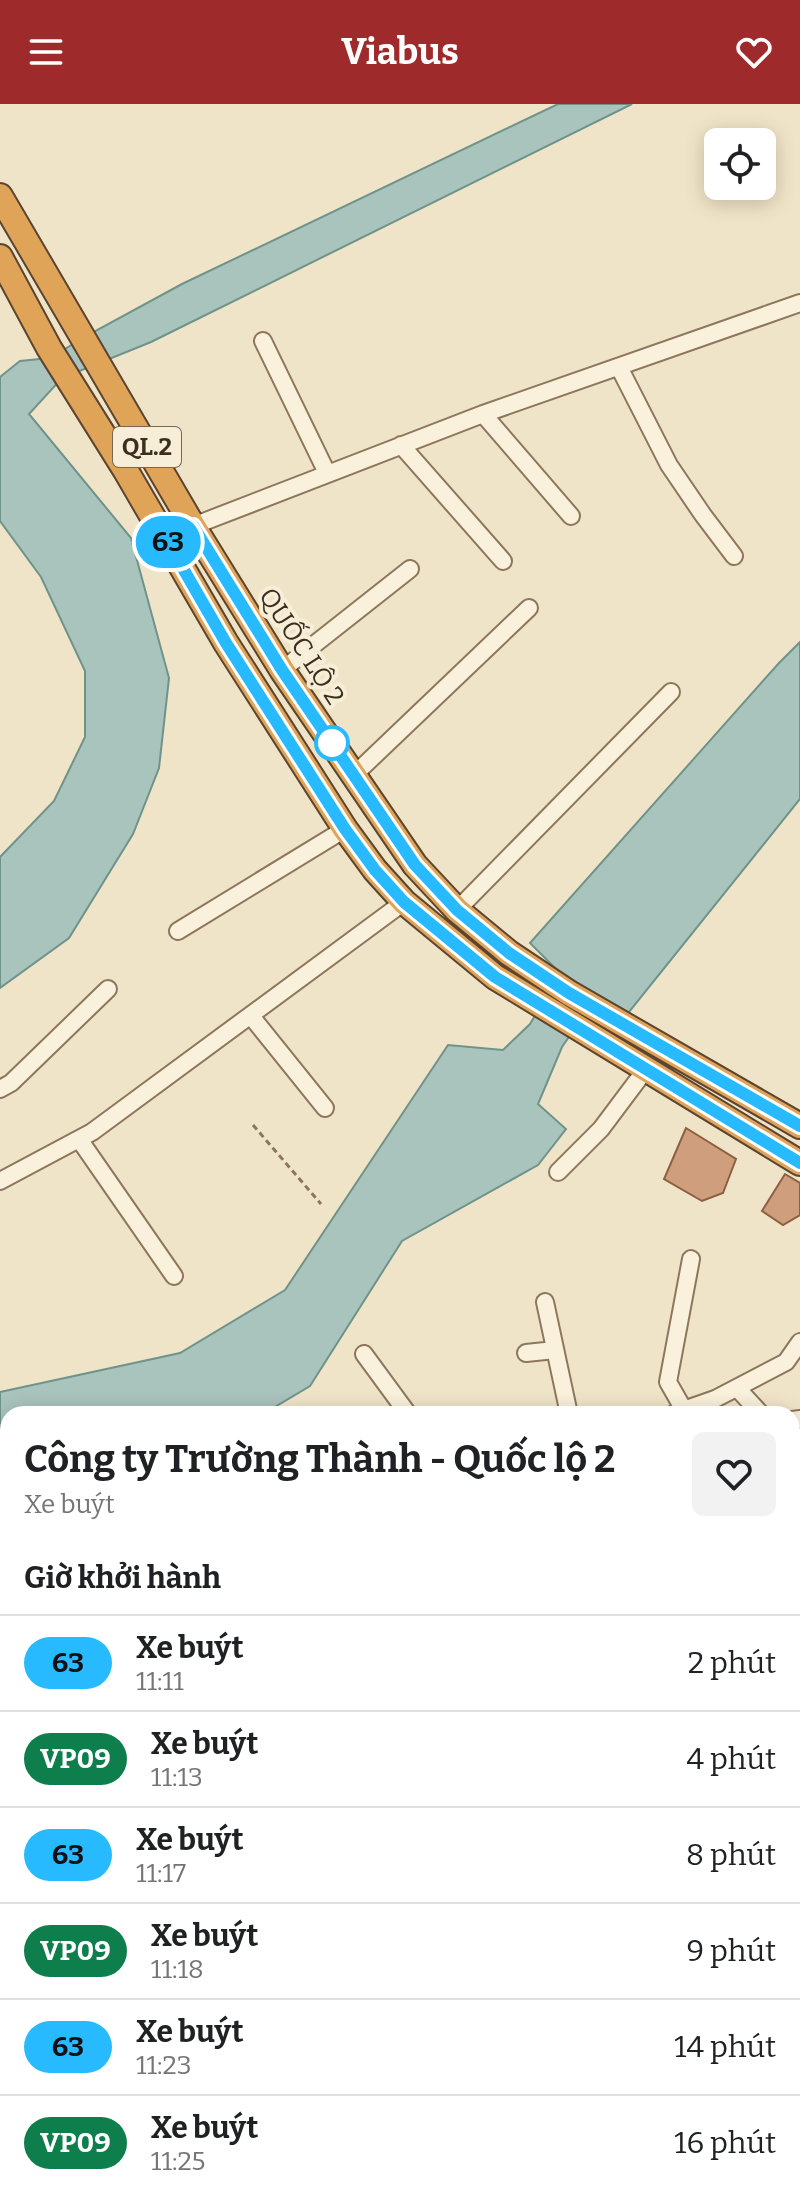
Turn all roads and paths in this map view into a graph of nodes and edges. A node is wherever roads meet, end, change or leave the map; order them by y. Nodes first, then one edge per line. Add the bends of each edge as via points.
1 (0, 196) edge
2 (0, 257) edge
3 (800, 303) edge
4 (263, 341) dead end
5 (619, 367) junction
6 (483, 414) junction
7 (401, 445) junction
8 (327, 473) junction
9 (571, 516) dead end
10 (193, 526) junction
11 (166, 539) junction
12 (734, 556) dead end
13 (503, 561) dead end
14 (410, 569) dead end
15 (529, 608) dead end
16 (282, 670) junction
17 (671, 692) dead end
18 (354, 775) junction
19 (345, 829) junction
20 (404, 902) junction
21 (457, 910) junction
22 (178, 931) dead end
23 (108, 989) dead end
24 (251, 1016) junction
25 (642, 1066) junction
26 (0, 1089) edge
27 (325, 1108) dead end
28 (253, 1125) dead end
29 (800, 1126) edge
30 (79, 1139) junction
31 (800, 1163) edge
32 (558, 1172) dead end
33 (0, 1181) edge
34 (321, 1204) dead end
35 (691, 1259) dead end
36 (174, 1276) dead end
37 (545, 1302) dead end
38 (800, 1342) edge
39 (555, 1350) junction
40 (526, 1353) dead end
41 (364, 1354) dead end
42 (737, 1388) junction
43 (402, 1406) edge
44 (567, 1406) edge
45 (677, 1406) edge
46 (696, 1406) edge
47 (754, 1406) edge

1 - 10 highway, QUỐC LỘ 2 / QL.2
2 - 11 highway, QL.2
3 - 5 street
4 - 8 street
5 - 6 street
5 - 12 street via 669,465
6 - 7 street
6 - 9 street
7 - 8 street
7 - 13 street
8 - 10 street
10 - 11 street
10 - 16 highway, QUỐC LỘ 2 / QL.2
11 - 19 highway, QL.2
14 - 16 street
15 - 18 street
16 - 18 highway, QUỐC LỘ 2 / QL.2
17 - 21 street
18 - 21 highway, QUỐC LỘ 2 / QL.2 via 415,865
19 - 20 highway, QL.2
19 - 22 street
20 - 24 street
20 - 25 highway, QL.2 via 495,977
21 - 29 highway, QUỐC LỘ 2 / QL.2 via 557,985
23 - 26 street
24 - 27 street
24 - 30 street
25 - 31 highway, QL.2
25 - 32 street via 601,1129
28 - 34 path
30 - 33 street
30 - 36 street
35 - 45 street via 668,1382
37 - 39 street
38 - 42 street via 786,1362
39 - 40 street
39 - 44 street
41 - 43 street
42 - 46 street
42 - 47 street

